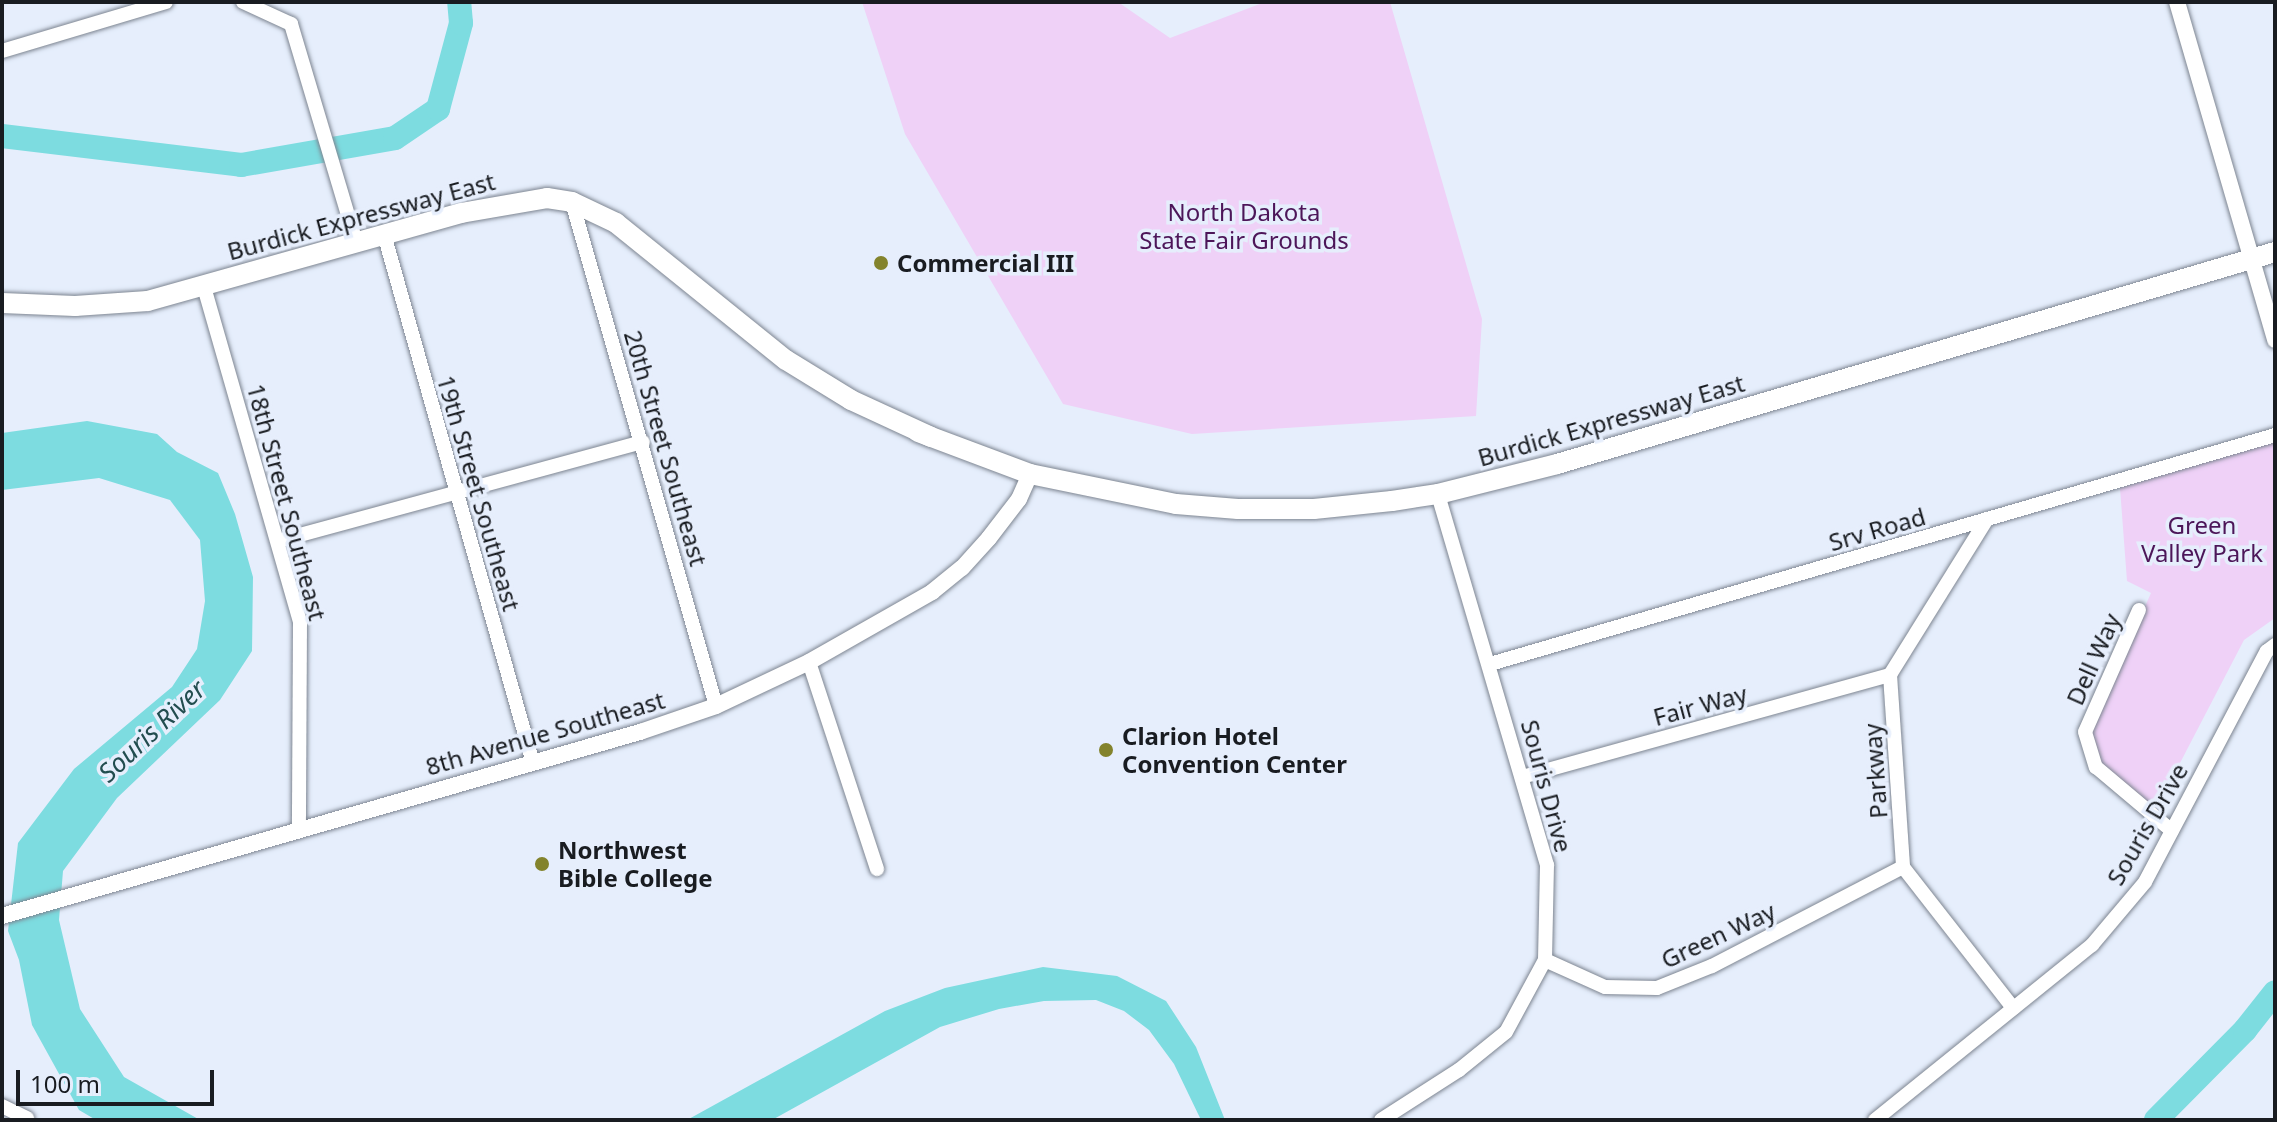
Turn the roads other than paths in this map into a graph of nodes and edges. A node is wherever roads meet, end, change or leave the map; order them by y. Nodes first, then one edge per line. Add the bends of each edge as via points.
1 (166, 2) edge
2 (243, 2) edge
3 (2177, 2) edge
4 (2, 50) edge
5 (572, 202) junction
6 (384, 234) junction
7 (356, 242) junction
8 (2275, 252) edge
9 (2251, 259) junction
10 (204, 287) junction
11 (2, 303) edge
12 (2275, 340) edge
13 (918, 432) dead end
14 (2275, 435) edge
15 (643, 442) junction
16 (951, 445) junction
17 (1030, 474) junction
18 (457, 492) junction
19 (1438, 494) junction
20 (1987, 519) junction
21 (278, 541) junction
22 (2139, 610) dead end
23 (2275, 645) edge
24 (809, 662) junction
25 (1490, 664) junction
26 (1890, 675) junction
27 (716, 706) junction
28 (533, 763) junction
29 (1522, 777) junction
30 (299, 829) junction
31 (2172, 831) junction
32 (1903, 867) junction
33 (877, 869) dead end
34 (2, 916) edge
35 (1545, 960) junction
36 (2013, 1008) junction
37 (2, 1106) edge
38 (27, 1118) edge
39 (1381, 1120) edge
40 (1875, 1120) edge

1 - 4 street
2 - 7 street via 291,24
3 - 9 street
5 - 6 main road, Burdick Expressway East via 547,198 494,205
5 - 15 street, 20th Street Southeast
5 - 16 main road, Burdick Expressway East via 616,223 786,360 851,400
6 - 7 main road, Burdick Expressway East
6 - 18 street, 19th Street Southeast
7 - 10 main road, Burdick Expressway East
8 - 9 main road, Burdick Expressway East
9 - 12 street
9 - 19 main road, Burdick Expressway East via 1557,464
10 - 11 main road, Burdick Expressway East via 127,304
10 - 21 street, 18th Street Southeast
13 - 16 main road, Burdick Expressway East
14 - 20 street, Srv Road
15 - 18 street
15 - 27 street, 20th Street Southeast
16 - 17 main road, Burdick Expressway East
17 - 19 main road, Burdick Expressway East via 1176,504 1238,509 1314,509
17 - 24 street, 8th Avenue Southeast via 1019,499 962,568 898,613
18 - 21 street
18 - 28 street, 19th Street Southeast
19 - 25 street, Souris Drive
20 - 25 street, Srv Road
20 - 26 street
21 - 30 street, 18th Street Southeast via 300,621
22 - 31 street, Dell Way via 2085,732 2096,767
23 - 31 street, Souris Drive via 2267,651
24 - 27 street, 8th Avenue Southeast
24 - 33 street
25 - 29 street, Souris Drive
26 - 29 street, Fair Way
26 - 32 street, Parkway
27 - 28 street, 8th Avenue Southeast
28 - 30 street, 8th Avenue Southeast
29 - 35 street, Souris Drive via 1547,865
30 - 34 street, 8th Avenue Southeast
31 - 36 street, Souris Drive via 2145,882 2092,945
32 - 35 street, Green Way via 1712,966 1657,988 1605,987
32 - 36 street
35 - 39 street, Souris Drive via 1506,1032 1459,1070
36 - 40 street, Souris Drive
37 - 38 street

